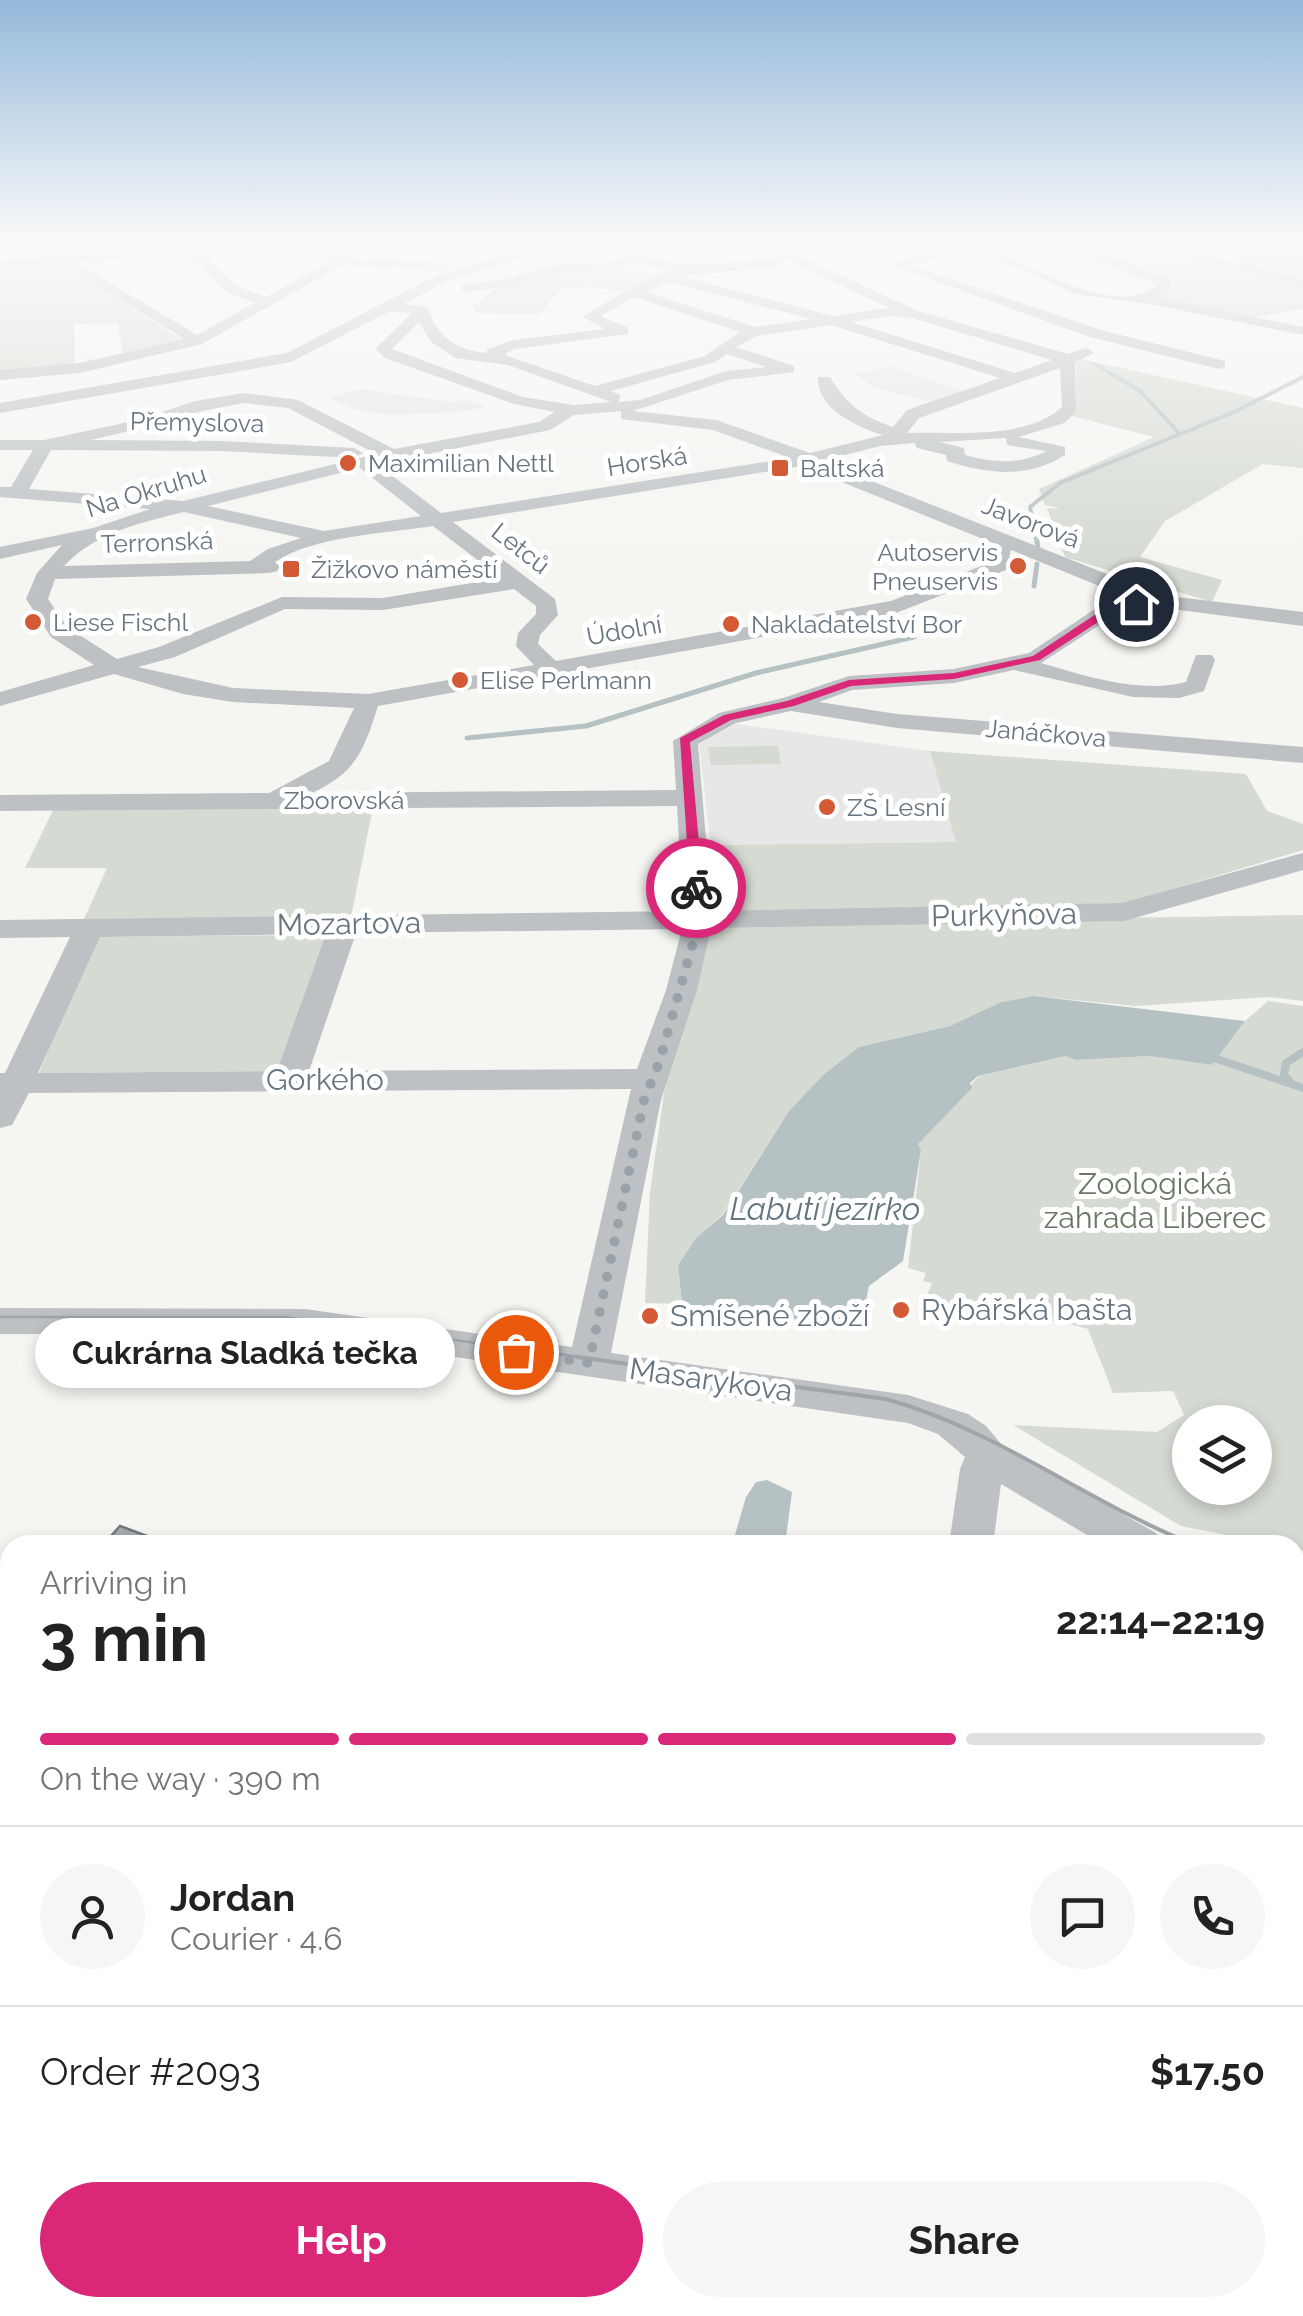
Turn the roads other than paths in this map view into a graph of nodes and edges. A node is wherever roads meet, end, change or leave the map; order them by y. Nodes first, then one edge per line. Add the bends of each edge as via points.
1 (167, 349) edge
2 (309, 349) edge
3 (384, 349) edge
4 (452, 349) edge
5 (501, 349) edge
6 (724, 349) edge
7 (728, 349) edge
8 (921, 349) edge
9 (1036, 349) edge
10 (1105, 349) edge
11 (1157, 349) edge
12 (1067, 358) junction
13 (510, 360) junction
14 (1220, 364) dead end
15 (0, 375) edge
16 (1010, 377) junction
17 (824, 380) dead end
18 (1071, 388) junction
19 (594, 391) junction
20 (642, 404) junction
21 (0, 408) edge
22 (570, 410) junction
23 (716, 425) junction
24 (895, 437) junction
25 (922, 444) junction
26 (0, 445) edge
27 (45, 445) junction
28 (861, 445) junction
29 (392, 455) junction
30 (807, 460) junction
31 (364, 462) junction
32 (9, 492) edge
33 (180, 506) junction
34 (440, 519) junction
35 (95, 531) junction
36 (324, 537) junction
37 (1002, 540) junction
38 (0, 553) edge
39 (266, 562) junction
40 (46, 573) junction
41 (517, 582) junction
42 (1156, 600) junction
43 (286, 603) junction
44 (1303, 619) edge
45 (1204, 660) dead end
46 (1017, 662) junction
47 (117, 669) junction
48 (554, 670) junction
49 (0, 699) edge
50 (368, 701) junction
51 (790, 704) junction
52 (1303, 755) edge
53 (688, 798) junction
54 (276, 800) junction
55 (0, 803) edge
56 (1303, 861) edge
57 (697, 921) junction
58 (344, 924) junction
59 (0, 928) edge
60 (88, 928) junction
61 (650, 1078) junction
62 (290, 1080) junction
63 (8, 1083) edge
64 (0, 1118) edge
65 (0, 1321) edge
66 (589, 1363) junction
67 (987, 1456) junction
68 (973, 1535) edge
69 (1123, 1535) edge

1 - 15 street via 80,368
2 - 21 street
3 - 22 street via 494,393
4 - 13 street
5 - 13 street via 494,352
6 - 19 street via 710,360
7 - 20 street via 788,368 726,376
8 - 16 street
9 - 12 street
10 - 12 street, Horská
11 - 14 street
12 - 16 street, Horská
12 - 18 street
13 - 19 street
16 - 18 street
16 - 24 street, Horská via 914,414
17 - 24 street, Horská via 847,414
18 - 24 street, Horská via 1066,415 1043,426
19 - 20 street
20 - 22 street
20 - 23 street via 700,411
22 - 23 street
22 - 29 street via 544,426
23 - 30 street
24 - 28 street, Horská
25 - 25 street, Horská via 1007,440 1059,452 1034,463 979,467 953,458 958,452
25 - 28 street, Horská
26 - 27 street, Přemyslova
27 - 29 street, Přemyslova
27 - 29 street via 217,400 256,399 292,404
27 - 32 street
28 - 30 street, Horská
29 - 31 street, Na Okruhu
30 - 34 street, Horská
30 - 37 street, Javorová
31 - 33 street, Na Okruhu
31 - 34 street, Letců
32 - 33 street
33 - 35 street, Na Okruhu
33 - 36 street
34 - 36 street, Horská
34 - 41 street, Letců
35 - 38 street
35 - 40 street, Na Okruhu
36 - 39 street, Terronská
37 - 42 street, Javorová
37 - 48 street, Údolní via 999,566 896,607
39 - 40 street, Terronská
39 - 43 street
40 - 47 street via 37,599 47,624
41 - 43 street via 383,604
41 - 48 street, Letců via 547,604 527,646
42 - 44 street, Javorová
42 - 46 street via 1112,608 1036,658
43 - 47 street
45 - 46 street via 1196,686 1184,692 1110,687
46 - 51 street via 954,676 849,683
47 - 49 street
47 - 50 street via 222,695
48 - 50 street, Údolní
50 - 54 street via 345,763
51 - 52 street, Janáčkova via 897,720
51 - 53 street via 728,718 684,740
53 - 54 street, Zborovská
53 - 57 street
54 - 55 street, Zborovská
56 - 57 street, Purkyňova via 1124,912
57 - 58 street, Mozartova
57 - 61 street
58 - 60 street, Mozartova
58 - 62 street
59 - 60 street, Mozartova
60 - 63 street
61 - 62 street, Gorkého
61 - 66 street
62 - 63 street, Gorkého
63 - 64 street
65 - 66 street, Masarykova via 279,1320
66 - 67 street, Masarykova via 908,1409 957,1425
67 - 68 street
67 - 69 street, Masarykova

